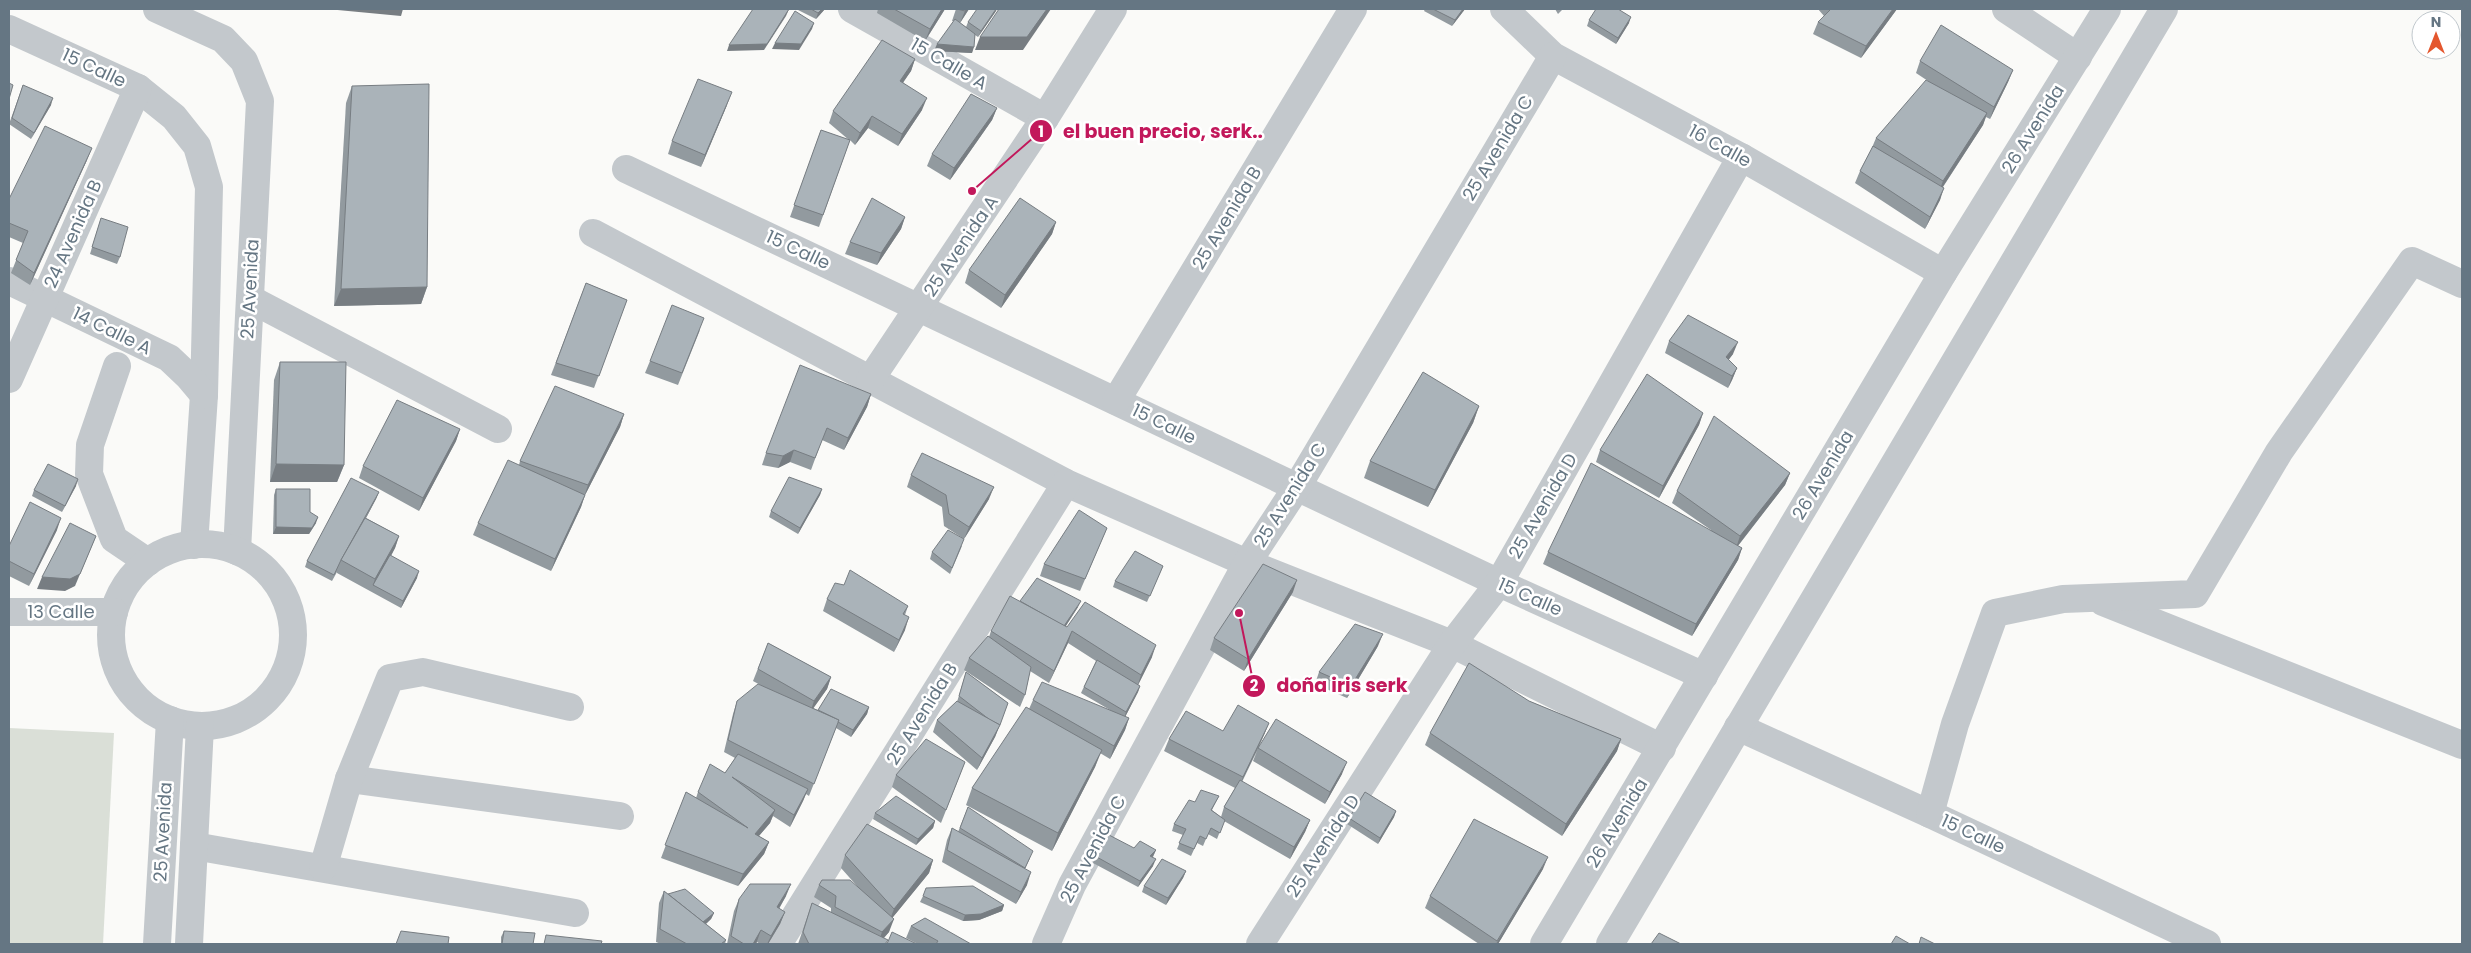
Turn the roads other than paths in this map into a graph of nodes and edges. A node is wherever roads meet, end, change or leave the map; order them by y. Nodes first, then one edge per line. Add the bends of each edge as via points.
1 (852, 9) edge
2 (1113, 9) edge
3 (1353, 9) edge
4 (1504, 9) edge
5 (2006, 9) edge
6 (2107, 9) edge
7 (2164, 9) edge
8 (166, 11) edge
9 (9, 28) edge
10 (1553, 56) junction
11 (2078, 57) junction
12 (138, 88) junction
13 (1046, 118) junction
14 (1741, 157) junction
15 (626, 168) dead end
16 (593, 233) dead end
17 (1943, 273) junction
18 (9, 281) edge
19 (2462, 284) edge
20 (45, 298) junction
21 (250, 300) junction
22 (919, 308) junction
23 (117, 366) dead end
24 (9, 380) edge
25 (870, 380) junction
26 (204, 395) junction
27 (1116, 401) junction
28 (498, 429) dead end
29 (1066, 483) junction
30 (1297, 487) junction
31 (194, 545) junction
32 (237, 551) junction
33 (148, 562) junction
34 (1247, 563) junction
35 (1499, 583) junction
36 (2093, 598) junction
37 (9, 612) edge
38 (114, 612) junction
39 (1452, 644) junction
40 (1704, 676) junction
41 (570, 707) dead end
42 (170, 720) junction
43 (200, 726) junction
44 (1738, 727) junction
45 (2462, 745) edge
46 (1662, 748) junction
47 (349, 779) junction
48 (1930, 814) junction
49 (620, 816) dead end
50 (194, 846) junction
51 (323, 868) junction
52 (575, 913) dead end
53 (157, 944) edge
54 (189, 944) edge
55 (778, 944) edge
56 (1046, 944) edge
57 (1260, 944) edge
58 (1544, 944) edge
59 (1610, 944) edge
60 (2207, 944) edge

1 - 13 street, 15 Calle A
2 - 13 street, 25 Avenida A
3 - 27 street, 25 Avenida B
4 - 10 street, 16 Calle
5 - 11 street
6 - 11 street, 26 Avenida
7 - 44 street
8 - 21 street, 25 Avenida via 223,39 244,61 260,101
9 - 12 street, 15 Calle
10 - 14 street, 16 Calle
10 - 30 street, 25 Avenida C
11 - 17 street, 26 Avenida
12 - 20 street, 24 Avenida B
12 - 26 street, 15 Calle via 174,116 197,146 209,187
13 - 22 street, 25 Avenida A
14 - 17 street, 16 Calle
14 - 35 street, 25 Avenida D
15 - 22 street, 15 Calle
16 - 25 street
17 - 40 street, 26 Avenida
18 - 20 street, 14 Calle A
19 - 36 street via 2412,261 2279,452 2195,594
20 - 24 street, 24 Avenida B
20 - 26 street, 14 Calle A via 168,358
21 - 28 street
21 - 32 street, 25 Avenida
22 - 25 street, 25 Avenida A
22 - 27 street, 15 Calle
23 - 33 street via 90,445 89,474 114,539
25 - 29 street
26 - 31 street
27 - 30 street, 15 Calle
29 - 34 street
29 - 55 street, 25 Avenida B
30 - 34 street, 25 Avenida C
30 - 35 street, 15 Calle
31 - 32 street
31 - 33 street via 169,551
32 - 43 street via 261,566 286,599 293,626 291,653 281,680 264,702 228,722
33 - 38 street via 123,590
34 - 39 street
34 - 56 street, 25 Avenida C via 1072,884
35 - 39 street, 25 Avenida D
35 - 40 street, 15 Calle
36 - 45 street
36 - 48 street via 2063,599 1995,613 1955,724
37 - 38 street, 13 Calle
38 - 42 street via 111,648 123,682 144,705
39 - 46 street
39 - 57 street, 25 Avenida D
40 - 46 street, 26 Avenida
41 - 47 street via 423,672 390,678
42 - 43 street
42 - 53 street, 25 Avenida
43 - 50 street, 25 Avenida
44 - 48 street, 15 Calle
44 - 59 street
46 - 58 street, 26 Avenida
47 - 49 street
47 - 51 street
48 - 60 street, 15 Calle
50 - 51 street
50 - 54 street, 25 Avenida
51 - 52 street

